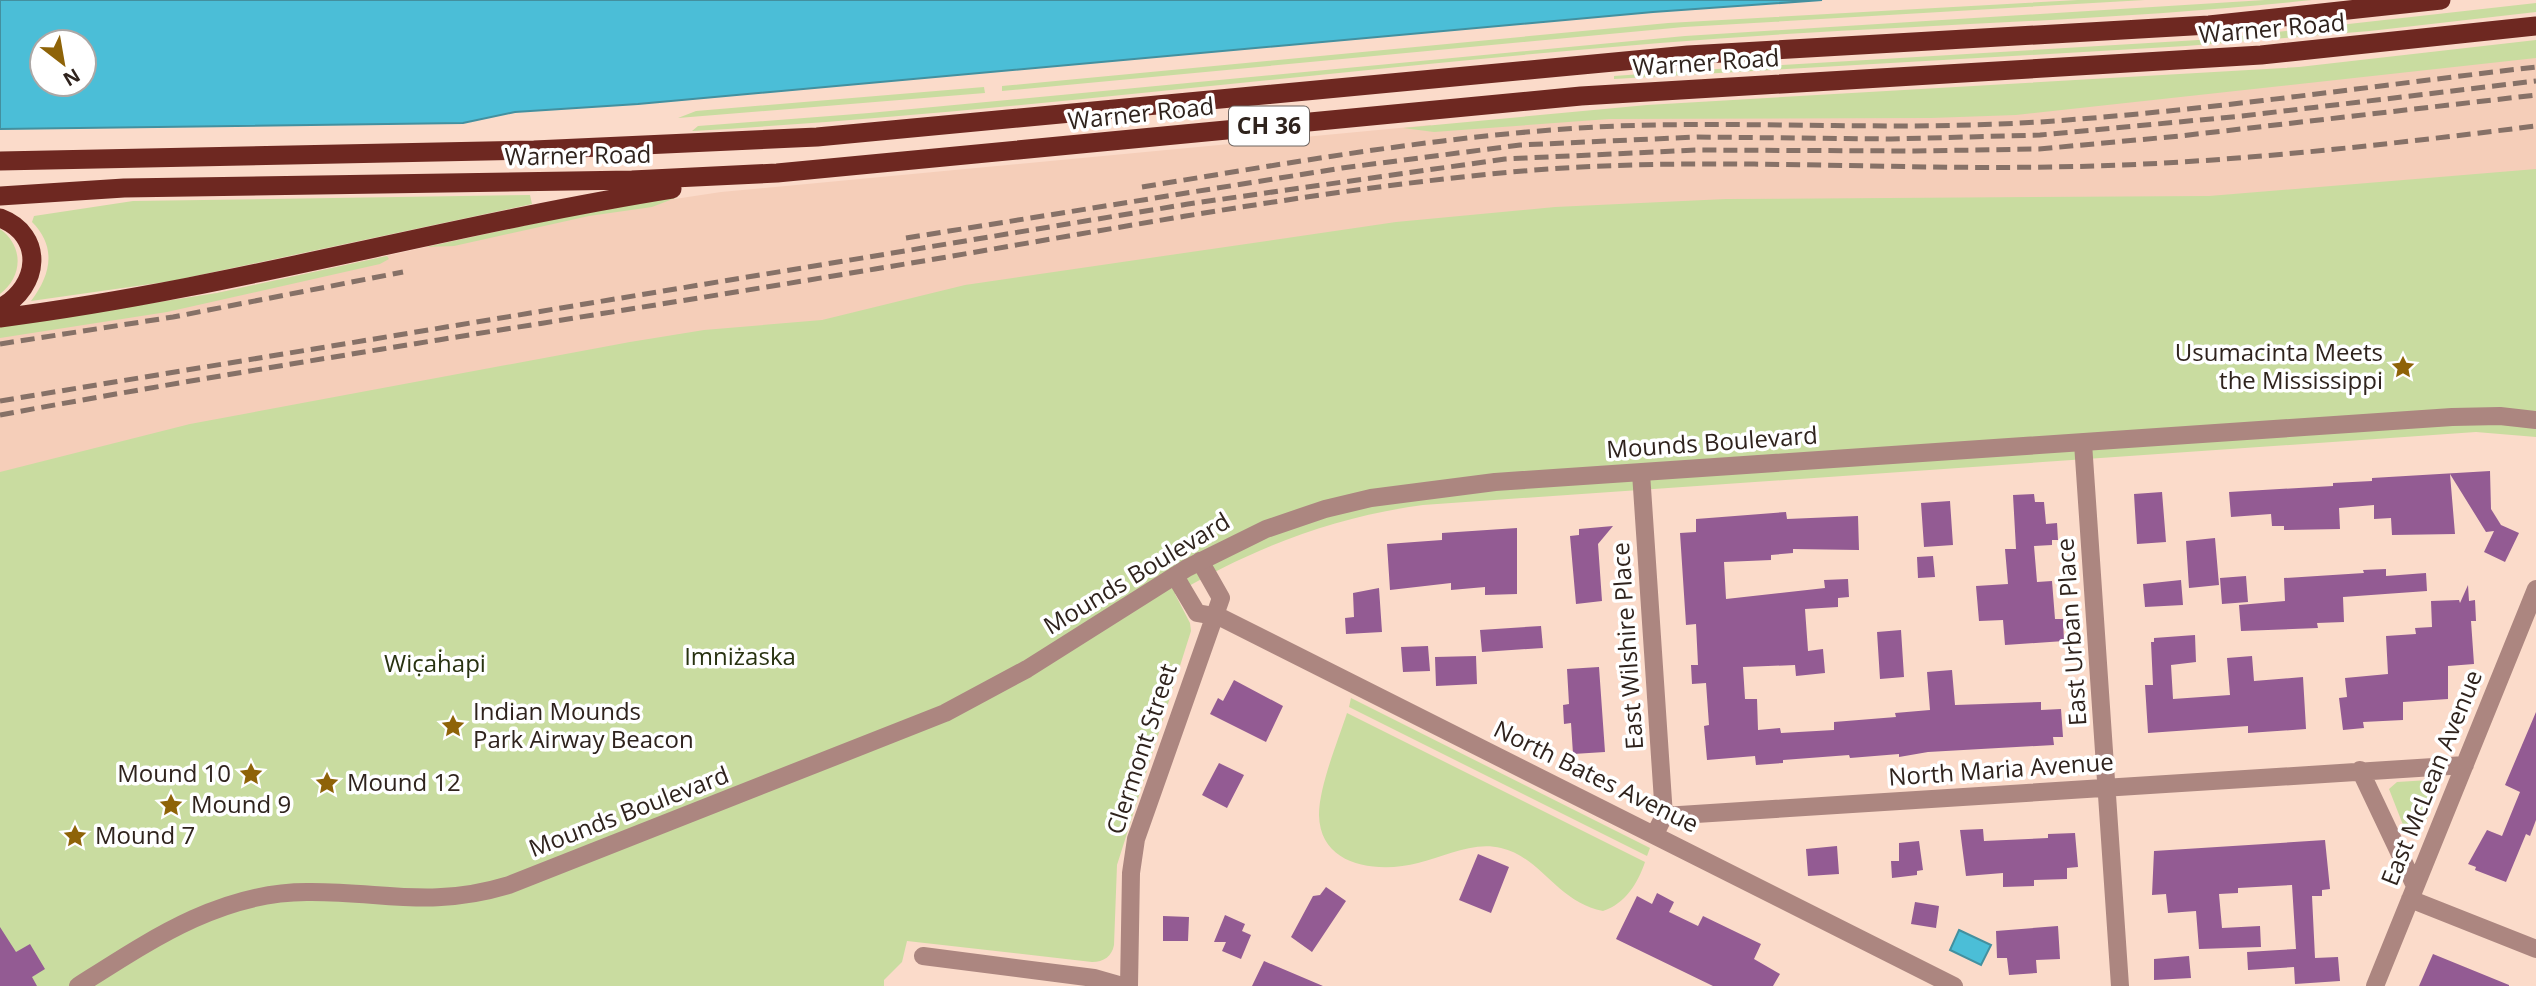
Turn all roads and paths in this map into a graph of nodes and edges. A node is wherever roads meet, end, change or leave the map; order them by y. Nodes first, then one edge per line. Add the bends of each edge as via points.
1 (2441, 0) edge
2 (2536, 26) edge
3 (0, 160) edge
4 (777, 173) junction
5 (0, 196) edge
6 (0, 218) edge
7 (0, 308) edge
8 (0, 318) edge
9 (2536, 420) edge
10 (2083, 443) junction
11 (1641, 473) junction
12 (1200, 561) junction
13 (1175, 576) junction
14 (2536, 589) edge
15 (1214, 614) junction
16 (2465, 765) junction
17 (2360, 770) junction
18 (2106, 787) junction
19 (1664, 816) junction
20 (1655, 834) junction
21 (2413, 892) junction
22 (2536, 949) edge
23 (923, 956) dead end
24 (78, 986) edge
25 (1122, 986) edge
26 (1129, 986) edge
27 (1954, 986) edge
28 (2120, 986) edge
29 (2375, 986) edge

1 - 3 highway, Warner Road / CH 36 via 2209,25 1676,56 817,137 522,150
2 - 4 highway, Warner Road / CH 36 via 2261,55 1618,93
4 - 5 highway, Warner Road / CH 36 via 644,180 124,188
4 - 8 highway via 538,212 194,287
6 - 7 highway via 26,236 34,261 24,287
9 - 10 street, Mounds Boulevard via 2460,417
10 - 11 street, Mounds Boulevard
10 - 18 street, East Urban Place
11 - 12 street, Mounds Boulevard via 1449,486 1371,498 1283,522
11 - 19 street, East Wilshire Place
12 - 13 street, Mounds Boulevard
12 - 15 street, Clermont Street via 1221,598
13 - 15 street via 1197,612
13 - 24 street, Mounds Boulevard via 1027,669 945,713 509,885 438,899 307,892 246,900 182,923
14 - 16 street, East McLean Avenue
15 - 20 street, North Bates Avenue
15 - 26 street, Clermont Street via 1134,848
16 - 17 street, North Maria Avenue
16 - 21 street, East McLean Avenue
17 - 18 street, North Maria Avenue
17 - 21 street
18 - 19 street, North Maria Avenue
18 - 28 street, East Urban Place
19 - 20 street
20 - 27 street, North Bates Avenue
21 - 22 street
21 - 29 street, East McLean Avenue
23 - 25 street via 1094,978

